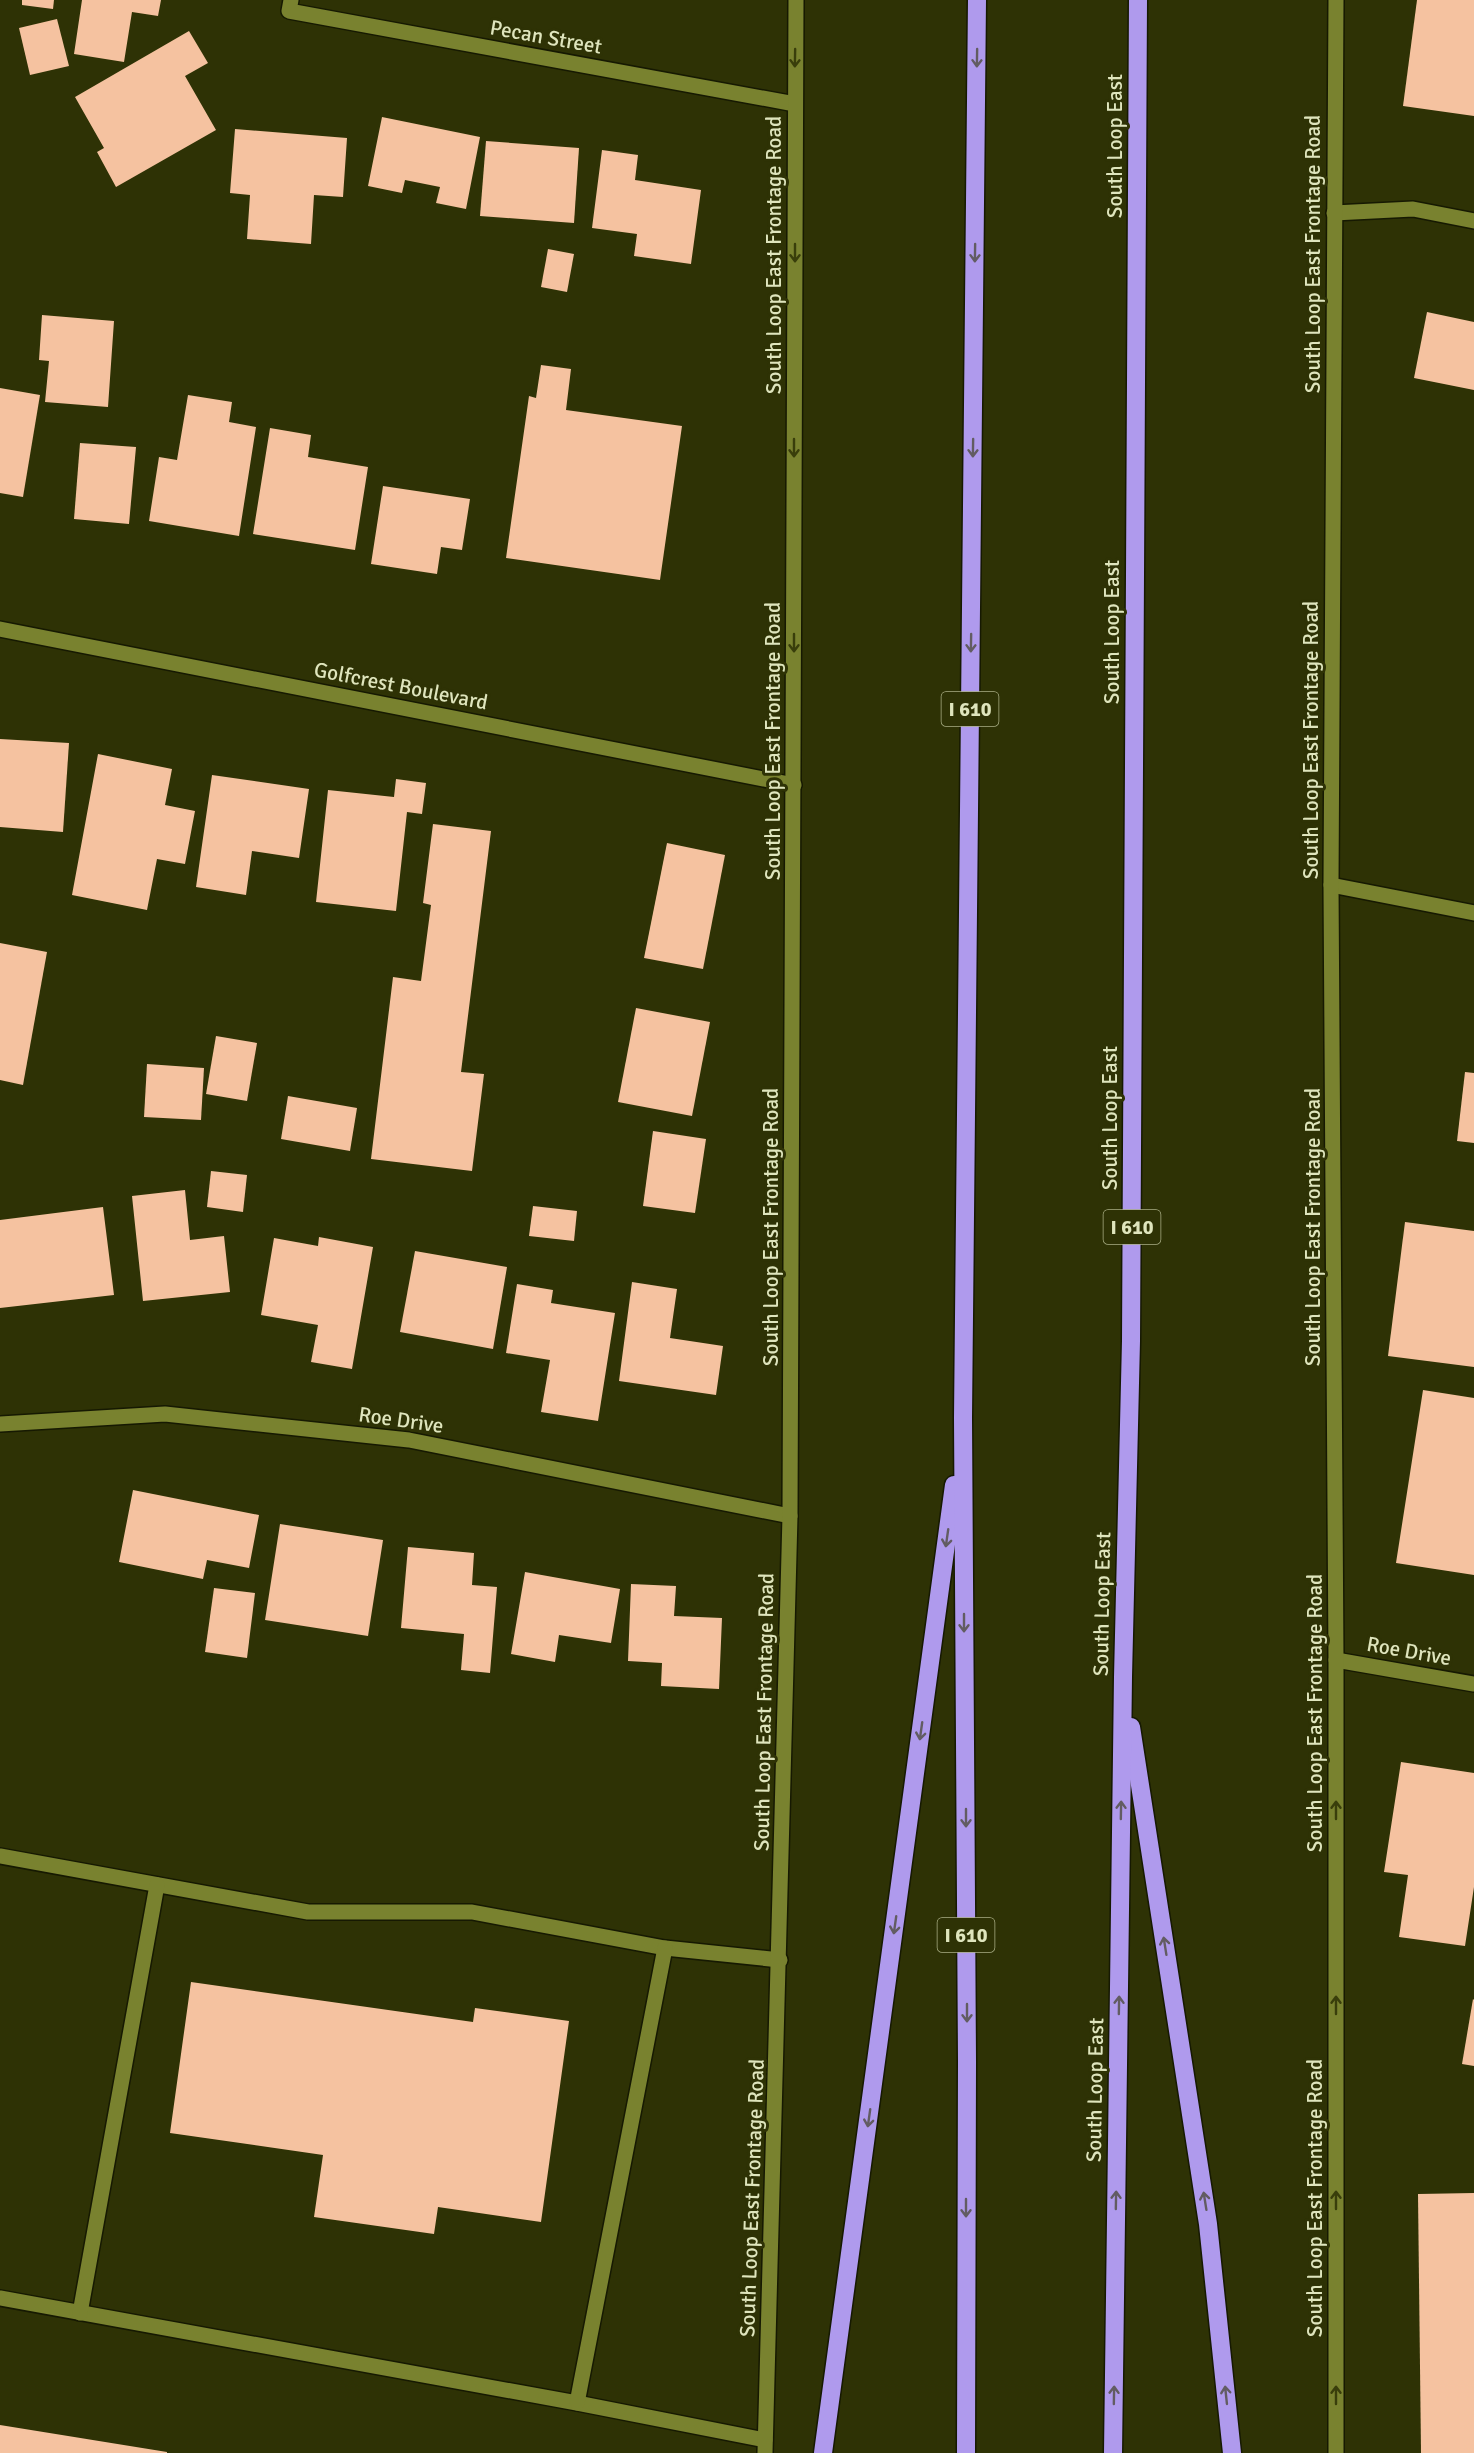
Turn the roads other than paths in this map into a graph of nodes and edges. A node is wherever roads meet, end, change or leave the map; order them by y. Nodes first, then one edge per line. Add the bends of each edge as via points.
1 (796, 0) edge
2 (977, 0) edge
3 (1138, 0) edge
4 (1336, 0) edge
5 (290, 5) edge
6 (795, 104) junction
7 (1334, 213) junction
8 (1474, 221) edge
9 (0, 628) edge
10 (794, 785) junction
11 (1331, 885) junction
12 (1474, 913) edge
13 (963, 1418) junction
14 (0, 1424) edge
15 (790, 1516) junction
16 (1336, 1660) junction
17 (1123, 1677) junction
18 (1474, 1684) edge
19 (0, 1856) edge
20 (157, 1885) junction
21 (665, 1948) junction
22 (780, 1960) junction
23 (0, 2298) edge
24 (80, 2313) junction
25 (577, 2403) junction
26 (765, 2446) edge
27 (823, 2453) edge
28 (966, 2453) edge
29 (1113, 2453) edge
30 (1232, 2453) edge
31 (1336, 2453) edge

1 -> 6 main road, South Loop East Frontage Road
2 -> 13 highway, I 610
3 - 17 highway, South Loop East / I 610 via 1131,1341
4 - 7 main road, South Loop East Frontage Road
5 - 6 main road, Pecan Street
6 -> 10 main road, South Loop East Frontage Road
7 - 8 main road via 1413,209
7 - 11 main road, South Loop East Frontage Road
9 - 10 main road, Golfcrest Boulevard
10 - 15 main road, South Loop East Frontage Road
11 - 12 main road
11 - 16 main road, South Loop East Frontage Road
13 -> 27 highway
13 -> 28 highway, I 610
14 - 15 main road, Roe Drive via 165,1414 409,1440
15 - 22 main road, South Loop East Frontage Road
16 - 18 main road, Roe Drive
31 -> 16 main road, South Loop East Frontage Road
29 -> 17 highway, South Loop East / I 610
30 -> 17 highway via 1208,2224
19 - 20 main road
20 - 21 main road via 308,1912 472,1912
20 - 24 main road
21 - 22 main road
21 - 25 main road
22 - 26 main road, South Loop East Frontage Road
23 - 24 main road
24 - 25 main road
25 - 26 main road

